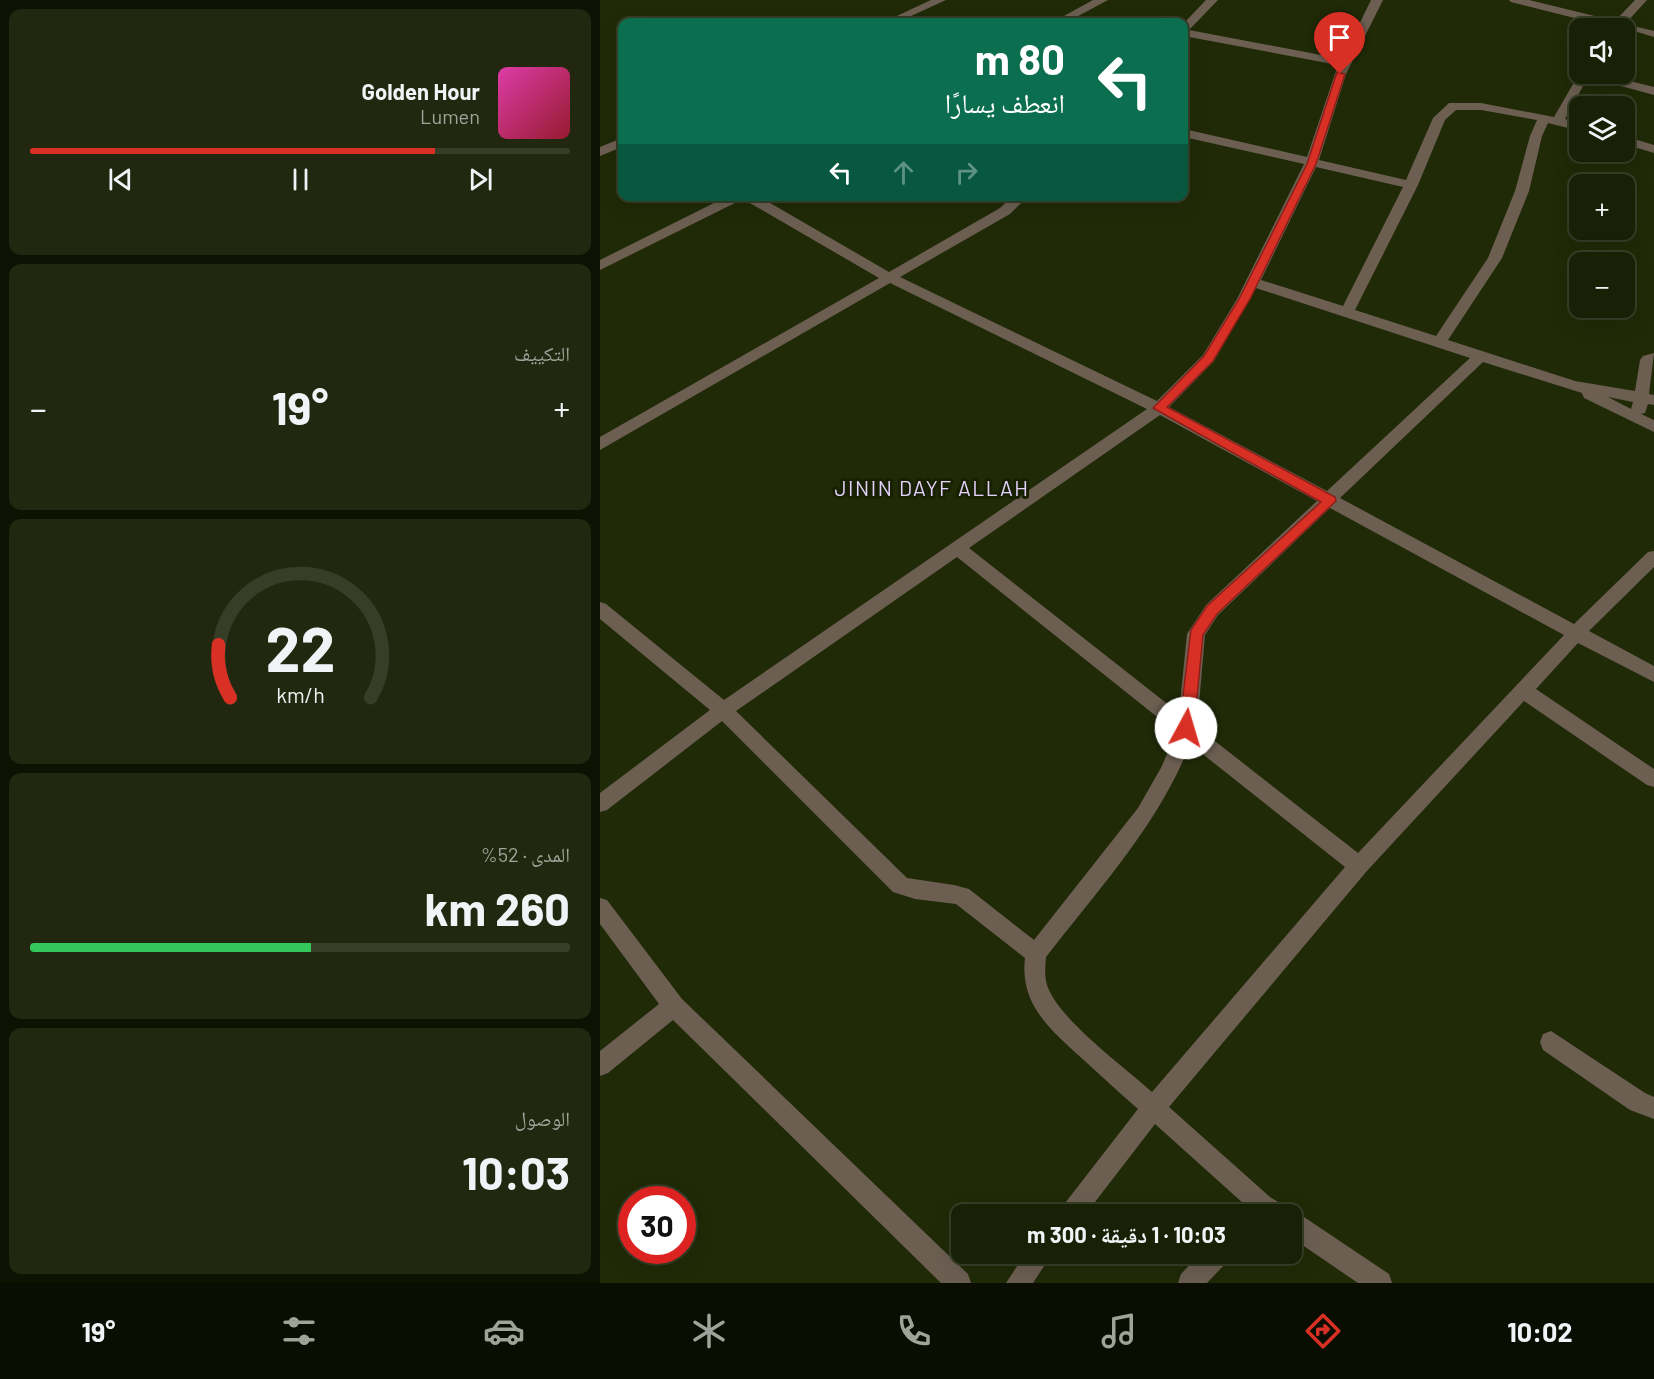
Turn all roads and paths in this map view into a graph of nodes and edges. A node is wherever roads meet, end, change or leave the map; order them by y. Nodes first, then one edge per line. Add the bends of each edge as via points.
1 (940, 0) edge
2 (1102, 0) edge
3 (1212, 0) edge
4 (1377, 0) edge
5 (1515, 0) edge
6 (1641, 0) edge
7 (899, 18) edge
8 (1067, 18) edge
9 (1582, 18) edge
10 (1624, 18) edge
11 (1188, 27) edge
12 (1635, 30) edge
13 (1188, 32) edge
14 (1654, 34) edge
15 (1345, 63) junction
16 (1578, 84) edge
17 (1626, 84) edge
18 (1654, 91) edge
19 (1551, 119) junction
20 (1569, 124) edge
21 (1188, 134) edge
22 (1635, 143) edge
23 (618, 144) edge
24 (1654, 149) edge
25 (600, 152) edge
26 (1311, 164) junction
27 (1411, 184) junction
28 (729, 201) edge
29 (756, 201) edge
30 (1016, 201) edge
31 (600, 266) edge
32 (888, 277) junction
33 (1252, 282) junction
34 (1347, 312) junction
35 (1440, 341) junction
36 (1482, 355) junction
37 (1654, 358) edge
38 (1573, 386) junction
39 (1647, 399) edge
40 (1159, 408) junction
41 (1637, 419) junction
42 (1654, 427) edge
43 (600, 444) edge
44 (1330, 501) junction
45 (957, 548) junction
46 (1654, 557) edge
47 (600, 609) edge
48 (1576, 633) junction
49 (1654, 675) edge
50 (1523, 690) junction
51 (723, 710) junction
52 (1186, 728) junction
53 (1654, 779) edge
54 (600, 804) edge
55 (1359, 866) junction
56 (600, 907) edge
57 (1036, 954) junction
58 (674, 1006) junction
59 (1551, 1042) dead end
60 (600, 1065) edge
61 (1153, 1108) junction
62 (1654, 1108) edge
63 (1079, 1204) edge
64 (1255, 1204) edge
65 (1302, 1231) edge
66 (1032, 1264) edge
67 (1208, 1264) edge
68 (958, 1283) edge
69 (1018, 1283) edge
70 (1190, 1283) edge
71 (1380, 1283) edge

1 - 7 street
2 - 8 street
3 - 11 street
4 - 15 street
5 - 9 street
6 - 10 street
12 - 14 street
13 - 15 street
15 - 26 street
16 - 19 street
17 - 18 street
19 - 20 street
19 - 27 street via 1453,106 1439,118
19 - 35 street via 1536,136 1522,191 1495,258
21 - 26 street
22 - 24 street
23 - 25 street
26 - 27 street
26 - 33 street
27 - 34 street
28 - 31 street
29 - 32 street
30 - 32 street
32 - 40 street
32 - 43 street
33 - 34 street
33 - 40 street via 1209,358
34 - 35 street
35 - 36 street
36 - 38 street
36 - 44 street
37 - 39 street via 1648,360
38 - 39 street
38 - 41 street
39 - 41 street
40 - 44 street
40 - 45 street
41 - 42 street
44 - 48 street
44 - 52 street via 1212,610 1196,634
45 - 51 street
45 - 52 street
46 - 48 street
47 - 51 street
48 - 49 street
48 - 50 street
50 - 53 street
50 - 55 street
51 - 54 street
51 - 57 street via 900,885 962,896
52 - 55 street
52 - 57 street via 1171,769 1145,814
55 - 61 street
56 - 58 street
57 - 61 street via 1036,990 1054,1018
58 - 60 street
58 - 68 street
59 - 62 street via 1638,1102
61 - 63 street
61 - 64 street
65 - 71 street
66 - 69 street
67 - 70 street

